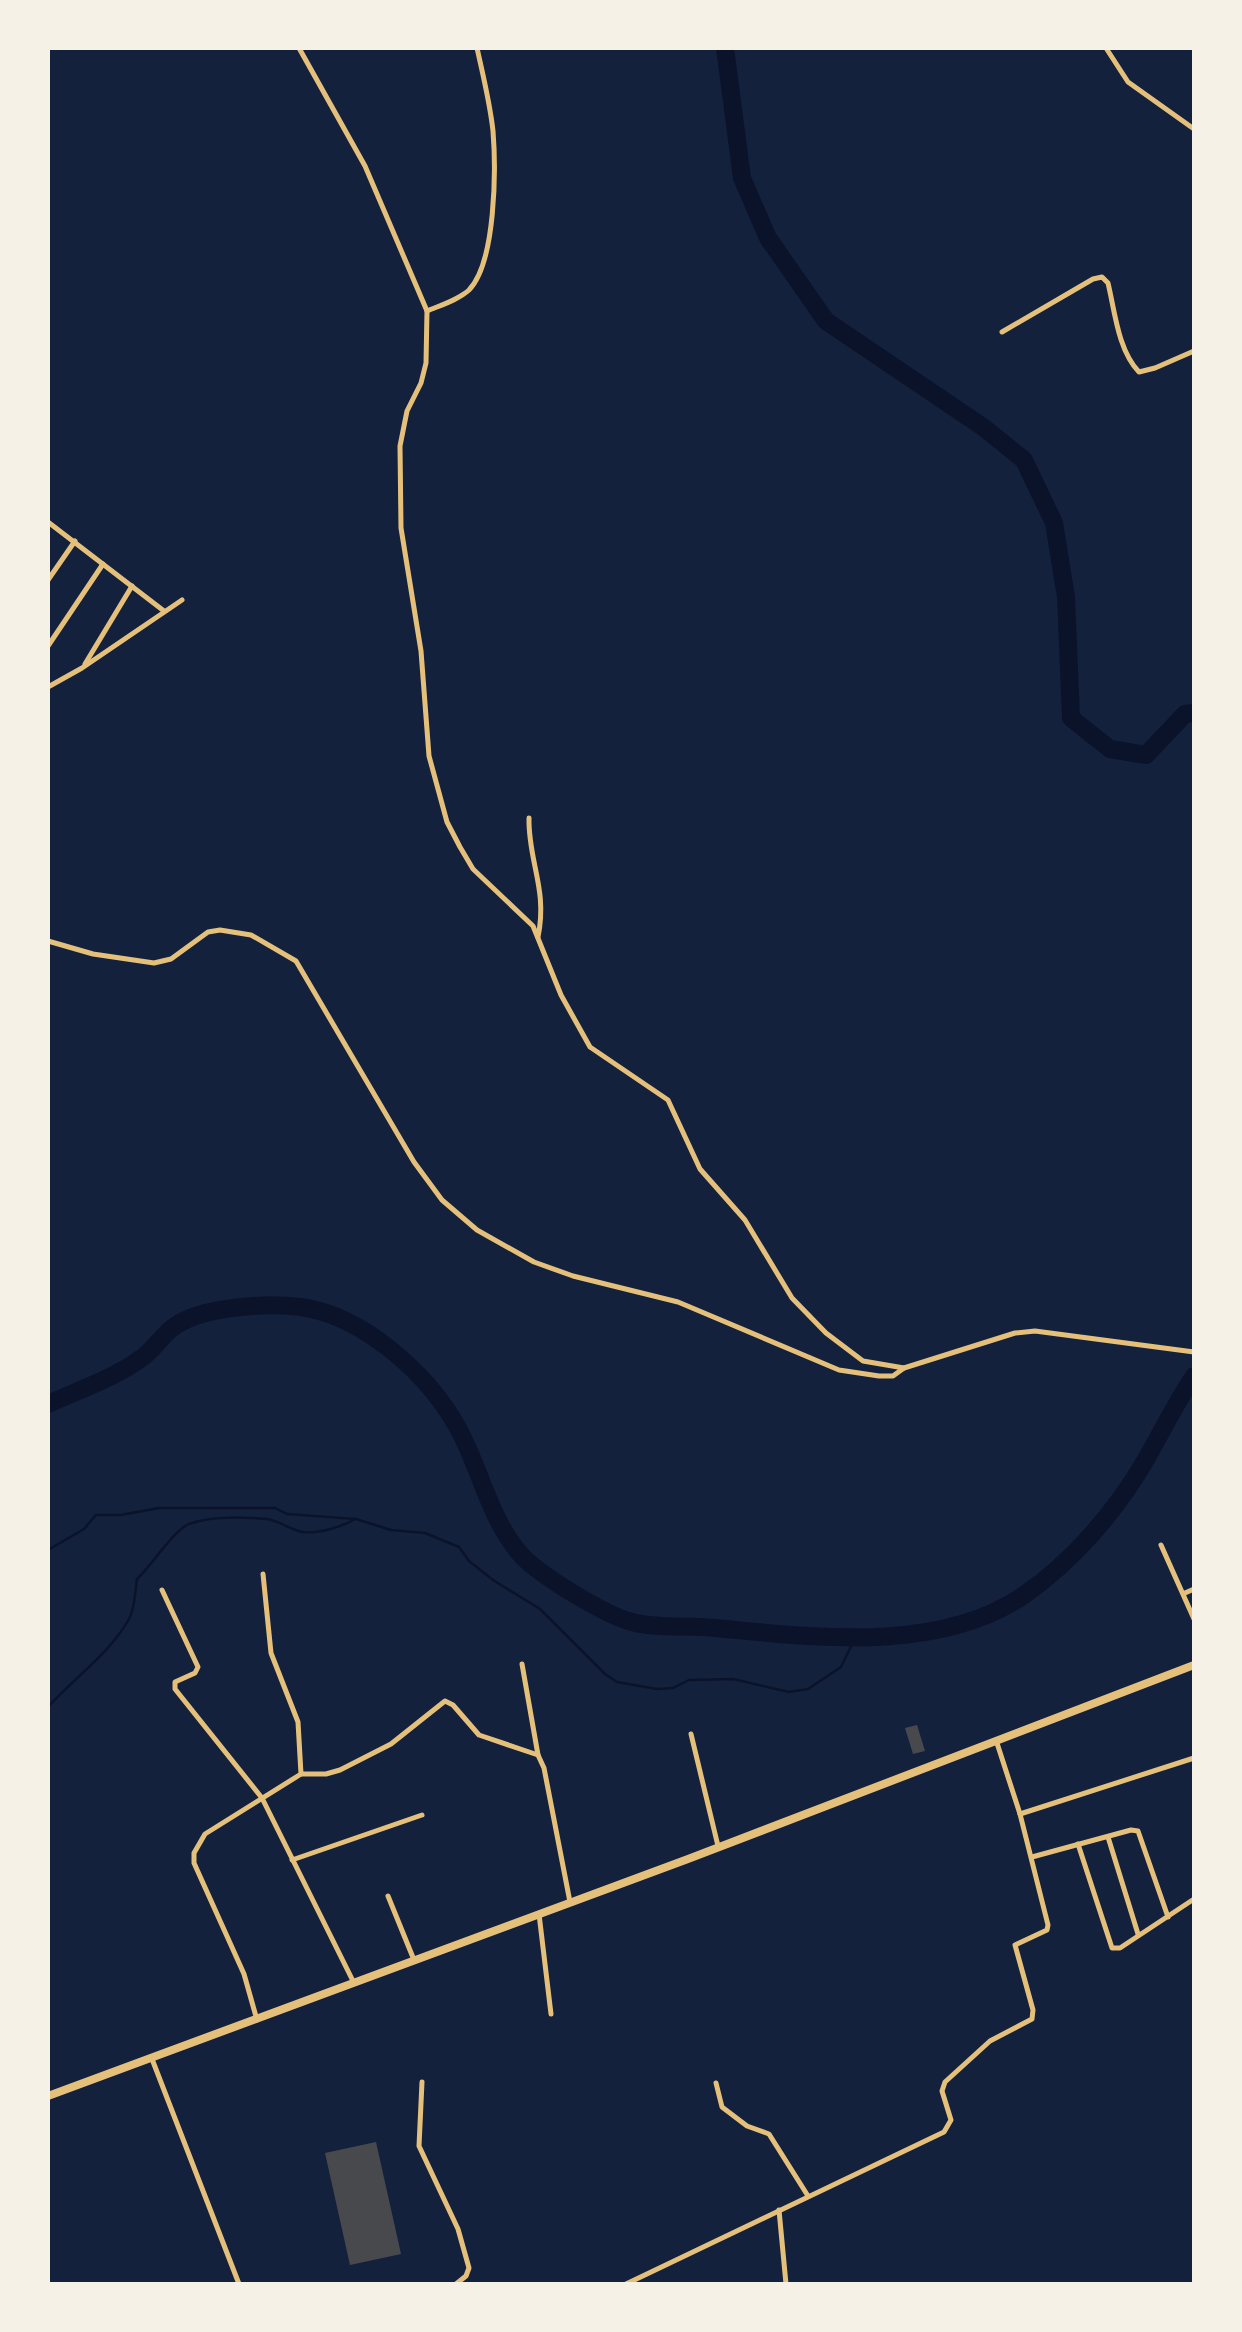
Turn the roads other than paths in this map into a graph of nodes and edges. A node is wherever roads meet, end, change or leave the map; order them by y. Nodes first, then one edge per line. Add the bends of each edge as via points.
1 (300, 48) edge
2 (476, 48) edge
3 (1106, 48) edge
4 (1194, 129) edge
5 (428, 310) junction
6 (1002, 332) dead end
7 (1194, 351) edge
8 (48, 522) edge
9 (75, 541) junction
10 (103, 564) junction
11 (48, 580) edge
12 (132, 586) junction
13 (182, 600) dead end
14 (164, 612) junction
15 (48, 646) edge
16 (82, 668) junction
17 (48, 687) edge
18 (528, 818) dead end
19 (538, 938) junction
20 (48, 941) edge
21 (1194, 1352) edge
22 (904, 1368) junction
23 (1161, 1544) dead end
24 (263, 1574) dead end
25 (162, 1590) dead end
26 (1194, 1590) edge
27 (1185, 1593) junction
28 (1194, 1619) edge
29 (522, 1664) dead end
30 (1194, 1665) edge
31 (691, 1734) dead end
32 (996, 1740) junction
33 (538, 1755) junction
34 (1194, 1758) edge
35 (301, 1774) junction
36 (262, 1798) junction
37 (1020, 1814) junction
38 (422, 1815) dead end
39 (1108, 1836) junction
40 (1078, 1844) junction
41 (718, 1846) junction
42 (1032, 1857) junction
43 (292, 1860) junction
44 (388, 1896) dead end
45 (1194, 1899) edge
46 (570, 1902) junction
47 (539, 1914) junction
48 (1168, 1917) junction
49 (1138, 1936) junction
50 (414, 1960) junction
51 (354, 1983) junction
52 (552, 2014) dead end
53 (256, 2020) junction
54 (152, 2059) junction
55 (422, 2082) dead end
56 (716, 2083) dead end
57 (48, 2096) edge
58 (808, 2196) junction
59 (780, 2210) junction
60 (239, 2284) edge
61 (456, 2284) edge
62 (626, 2284) edge
63 (786, 2284) edge

1 - 5 street via 365,166
2 - 5 street via 493,131 488,246 468,290
3 - 4 street via 1128,82
5 - 19 street via 426,363 400,446 402,528 430,756 460,848
6 - 7 street via 1102,278 1135,369
8 - 9 street
9 - 10 street
9 - 11 street
10 - 12 street
10 - 15 street
12 - 14 street
12 - 16 street
13 - 14 street
14 - 16 street
16 - 17 street
18 - 19 street via 540,887
19 - 22 street via 580,1032 602,1056 668,1100 700,1169 745,1220 799,1306 863,1361
20 - 22 street via 154,963 208,932 252,935 296,961 414,1162 442,1200 477,1230 534,1262 678,1302 840,1370 893,1376
21 - 22 street via 1035,1331
23 - 27 street
24 - 35 street via 272,1653 298,1722
25 - 36 street via 198,1665 175,1689
26 - 27 street
27 - 28 street
29 - 33 street
30 - 32 highway
31 - 41 street
32 - 37 street
32 - 41 highway
33 - 35 street via 479,1735 445,1701 391,1744 340,1770
33 - 46 street
34 - 37 street
35 - 36 street
36 - 43 street
36 - 53 street via 205,1834 194,1853
37 - 42 street
38 - 43 street
39 - 40 street
39 - 48 street via 1140,1834
39 - 49 street
40 - 42 street
40 - 49 street via 1109,1946 1120,1948
41 - 46 highway
42 - 58 street via 1048,1928 1014,1947 1032,2019 990,2042 945,2082 951,2120 944,2132
43 - 51 street
44 - 50 street
45 - 48 street
46 - 47 highway
47 - 50 highway
47 - 52 street
48 - 49 street
50 - 51 highway
51 - 53 highway
53 - 54 highway
54 - 57 highway
54 - 60 street
55 - 61 street via 418,2142 469,2268
56 - 58 street via 722,2107 769,2134
58 - 59 street
59 - 62 street
59 - 63 street

